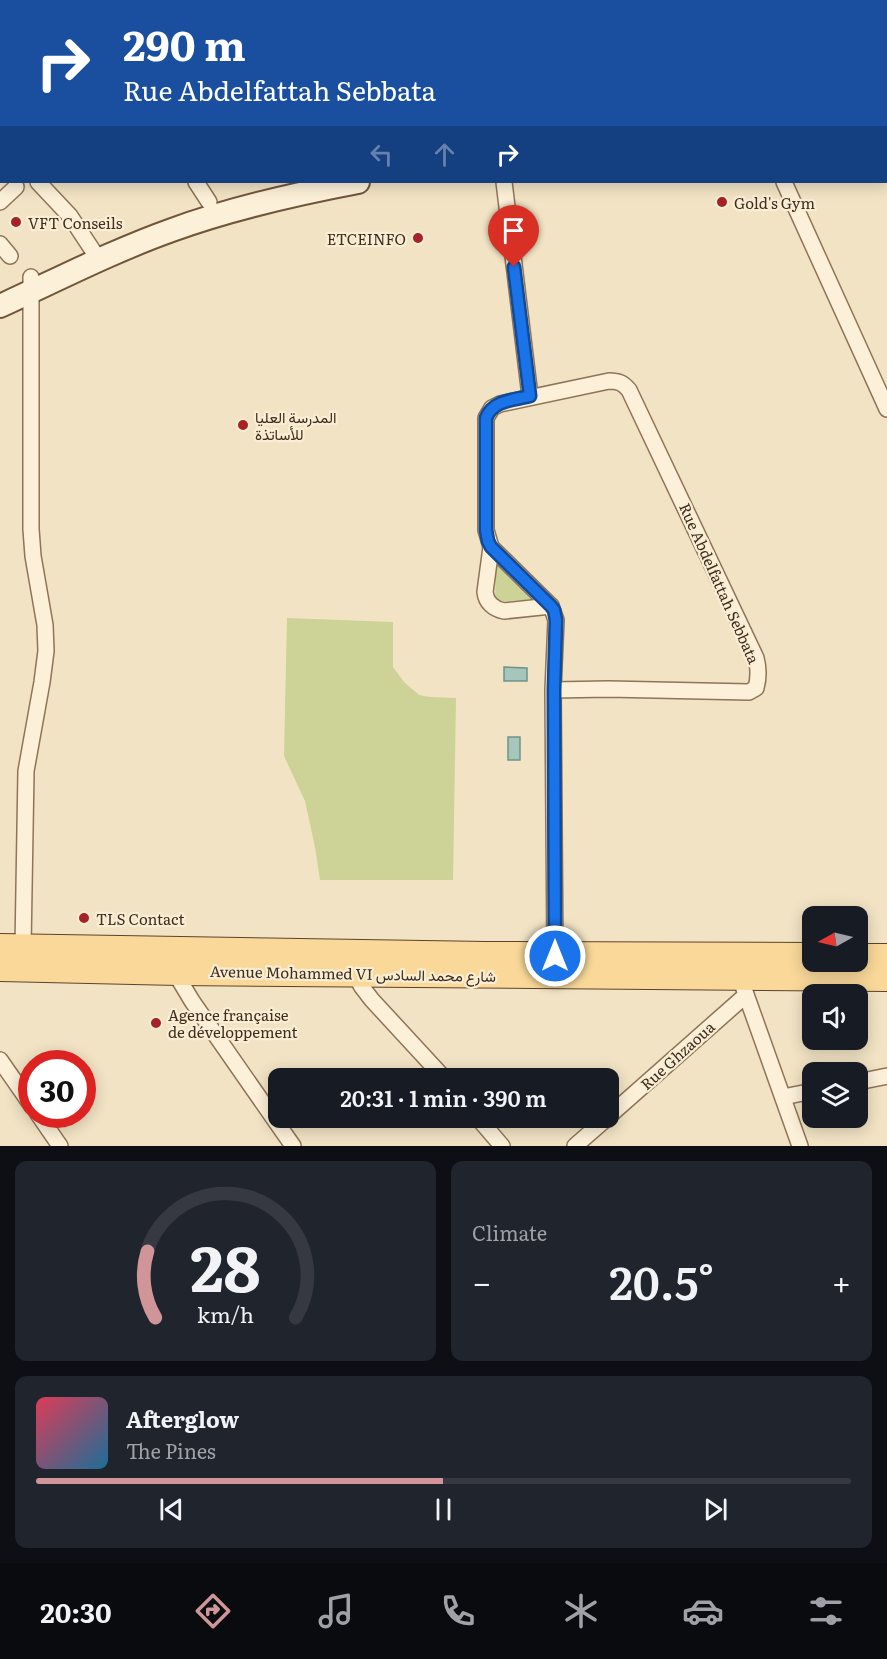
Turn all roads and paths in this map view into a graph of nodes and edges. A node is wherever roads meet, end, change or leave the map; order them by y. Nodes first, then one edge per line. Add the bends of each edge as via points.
1 (39, 183) edge
2 (197, 183) edge
3 (285, 183) edge
4 (353, 183) edge
5 (504, 183) edge
6 (784, 183) edge
7 (16, 187) dead end
8 (0, 202) edge
9 (209, 202) junction
10 (96, 254) junction
11 (31, 284) junction
12 (0, 291) edge
13 (0, 306) edge
14 (530, 396) junction
15 (887, 409) edge
16 (491, 547) junction
17 (551, 606) junction
18 (554, 690) junction
19 (12, 947) edge
20 (555, 956) junction
21 (802, 956) edge
22 (868, 957) edge
23 (887, 957) edge
24 (0, 968) edge
25 (178, 972) junction
26 (354, 974) junction
27 (887, 978) edge
28 (743, 986) junction
29 (0, 1060) edge
30 (435, 1068) edge
31 (887, 1076) edge
32 (868, 1080) edge
33 (18, 1086) edge
34 (802, 1093) edge
35 (783, 1097) junction
36 (619, 1106) edge
37 (48, 1128) edge
38 (487, 1128) edge
39 (595, 1128) edge
40 (60, 1146) edge
41 (293, 1146) edge
42 (502, 1146) edge
43 (575, 1146) edge
44 (800, 1146) edge

1 - 10 street via 70,216
2 - 9 street
3 - 9 main road
4 - 10 main road via 277,198
5 - 14 street
6 - 15 street
7 - 8 street
9 - 10 main road
10 - 11 main road
11 - 12 main road
11 - 13 main road
11 - 19 street via 31,529 46,651 27,771
14 - 16 street, Rue Abdelfattah Sebbata via 492,408 486,418 486,530
14 - 18 street, Rue Abdelfattah Sebbata via 609,381 619,381 629,390 759,670 756,688 749,692
16 - 17 street
16 - 17 street, Rue Abdelfattah Sebbata via 485,592 490,605 504,611
17 - 18 street via 556,620
18 - 20 street
19 - 20 main road, Avenue Mohammed VI شارع محمد السادس
20 - 21 main road, Avenue Mohammed VI شارع محمد السادس
22 - 23 main road
24 - 25 main road, Avenue Mohammed VI شارع محمد السادس
25 - 26 main road, Avenue Mohammed VI شارع محمد السادس
25 - 41 street via 192,1001
26 - 28 main road, Avenue Mohammed VI شارع محمد السادس
26 - 30 street via 372,1000
27 - 28 main road, Avenue Mohammed VI شارع محمد السادس
28 - 35 street
28 - 36 street, Rue Ghzaoua
29 - 33 street
31 - 32 street
34 - 35 street
35 - 44 street
37 - 40 street
38 - 42 street
39 - 43 street, Rue Ghzaoua

